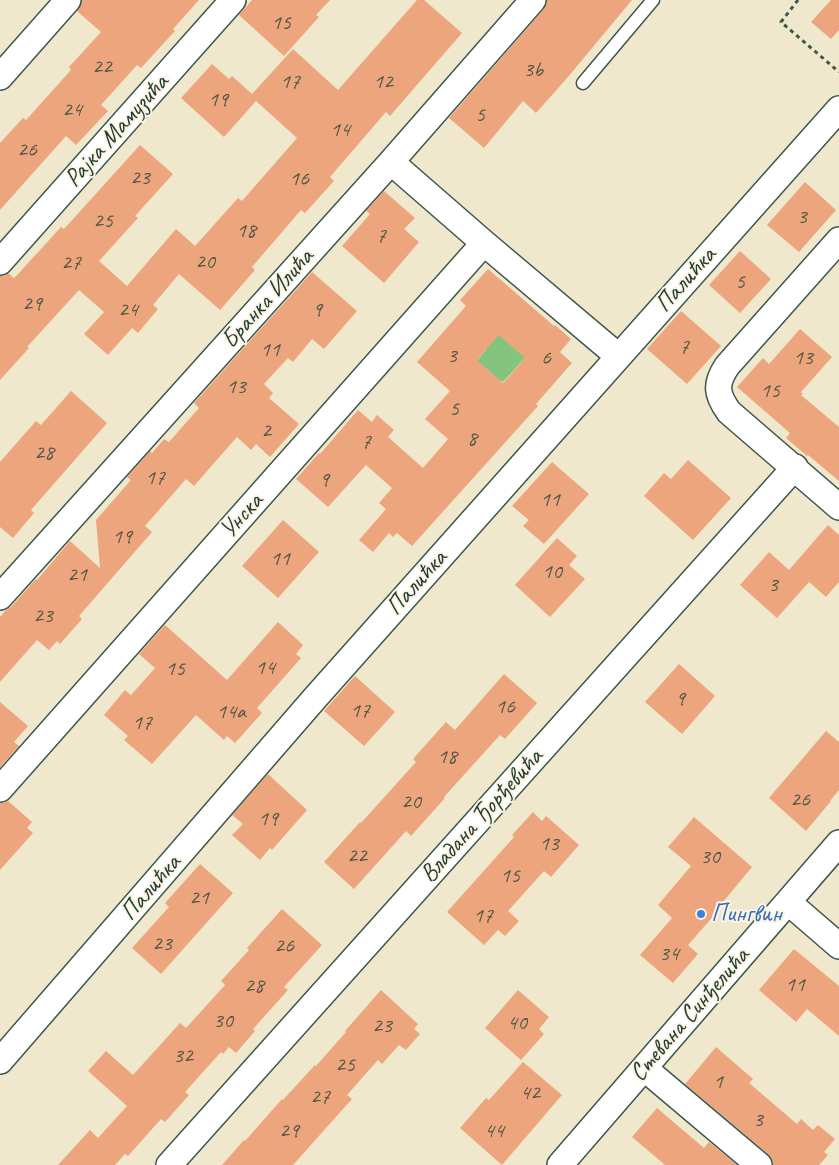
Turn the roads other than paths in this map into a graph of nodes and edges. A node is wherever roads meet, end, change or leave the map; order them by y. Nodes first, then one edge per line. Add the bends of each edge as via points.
1 (68, 0) edge
2 (233, 0) edge
3 (533, 0) edge
4 (653, 0) edge
5 (0, 77) edge
6 (583, 83) dead end
7 (839, 109) edge
8 (391, 162) junction
9 (839, 240) edge
10 (484, 243) junction
11 (0, 262) edge
12 (618, 356) junction
13 (794, 467) junction
14 (839, 507) edge
15 (0, 597) edge
16 (0, 789) edge
17 (839, 843) edge
18 (788, 902) junction
19 (839, 946) edge
20 (0, 1061) edge
21 (644, 1068) junction
22 (169, 1165) edge
23 (560, 1165) edge
24 (758, 1165) edge

1 - 5 street
2 - 11 street, Рајка Мамузића
3 - 8 street, Бранка Илића
4 - 6 lane
7 - 12 street, Палићка
8 - 10 street
8 - 15 street, Бранка Илића
9 - 13 street via 728,366 718,384 722,403 729,412
10 - 12 street
10 - 16 street, Унска
12 - 20 street, Палићка
13 - 14 street
13 - 22 street, Владана Ђорђевића
17 - 18 street, Стевана Синђелића
18 - 19 street
18 - 21 street, Стевана Синђелића
21 - 23 street, Стевана Синђелића
21 - 24 street

